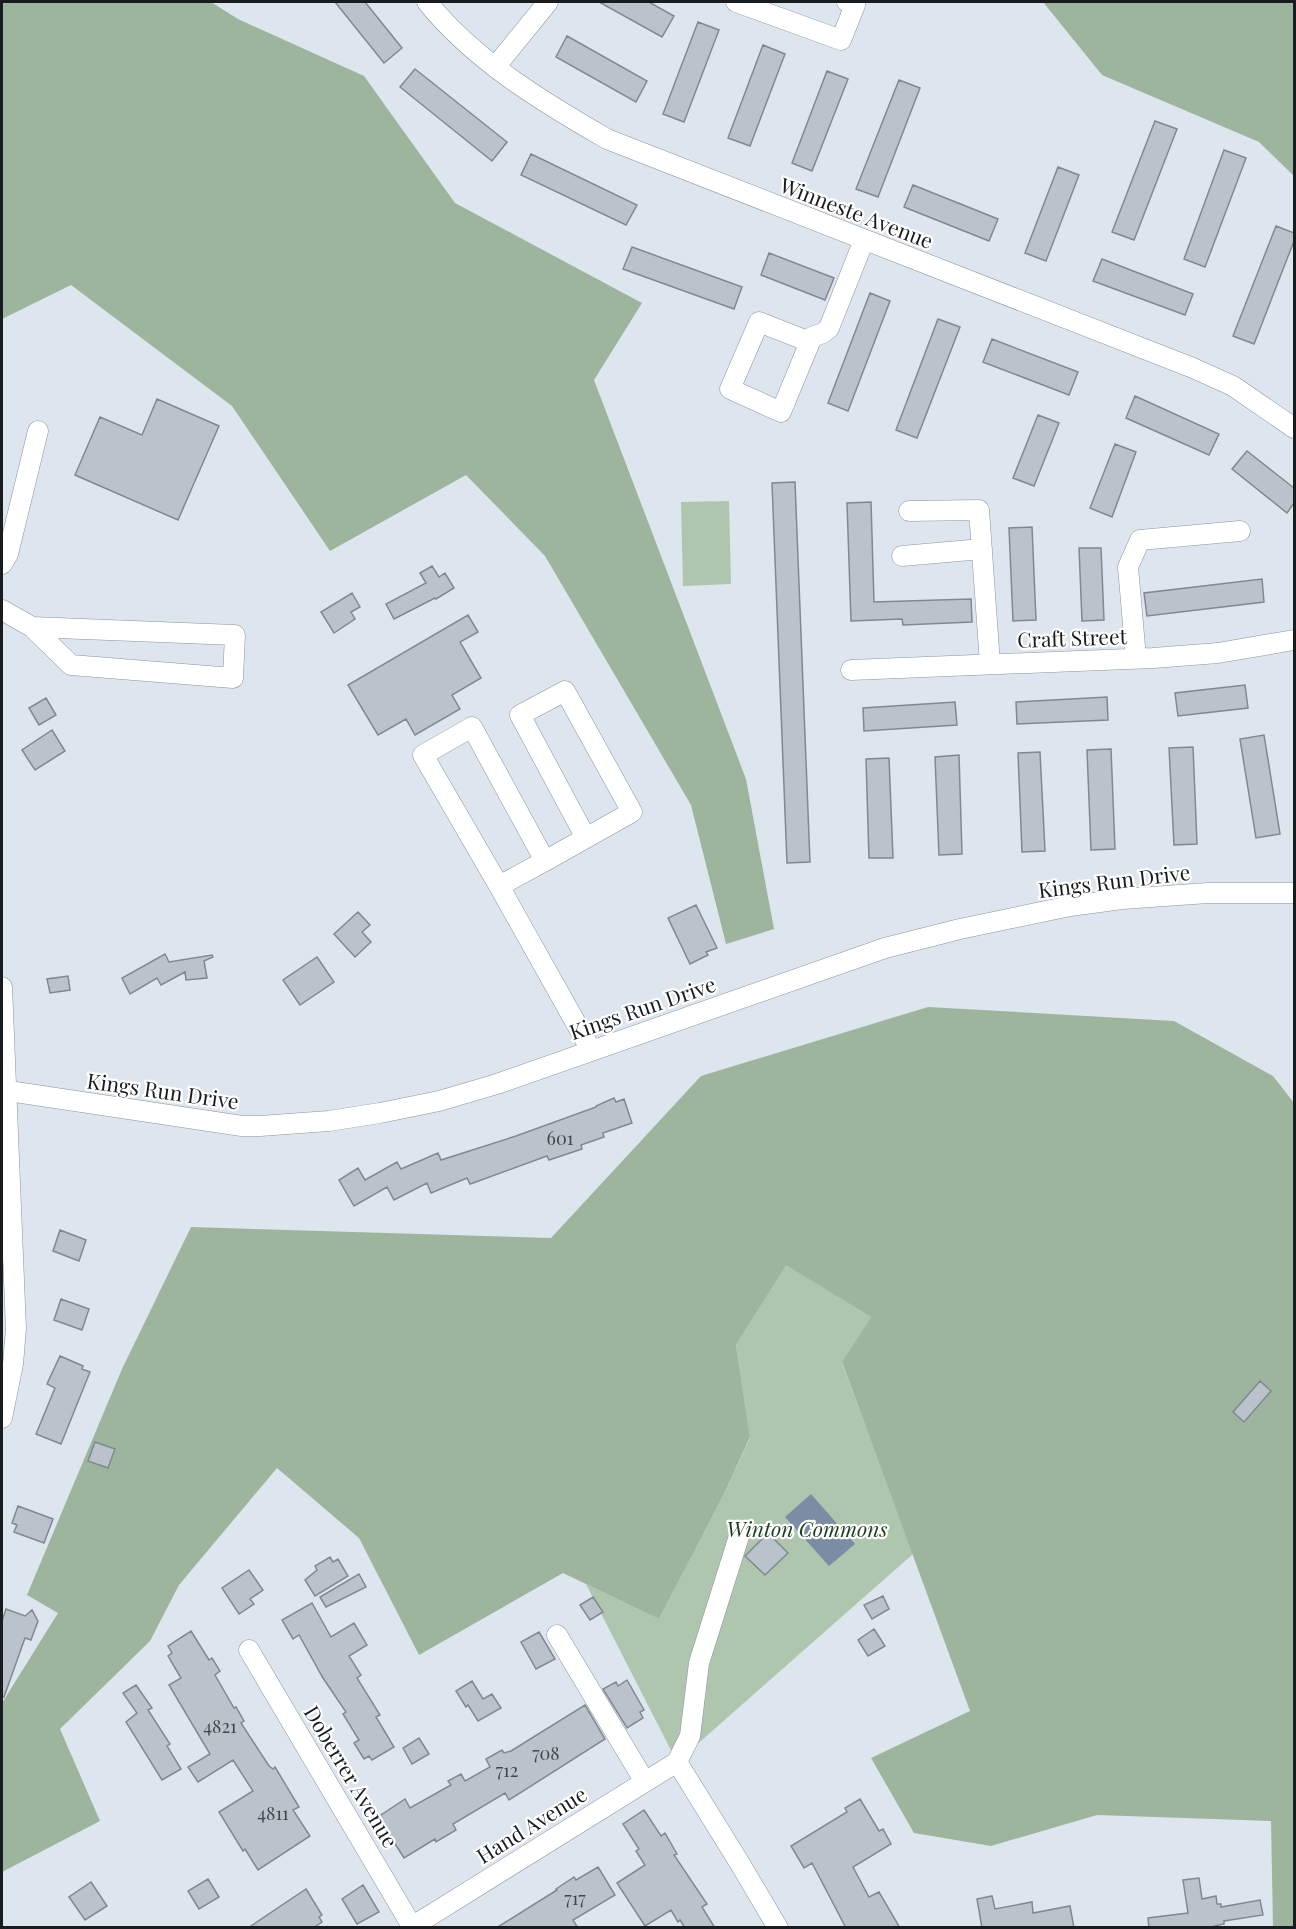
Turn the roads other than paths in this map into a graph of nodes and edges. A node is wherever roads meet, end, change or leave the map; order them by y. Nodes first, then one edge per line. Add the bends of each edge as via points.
1 (427, 2) edge
2 (548, 2) edge
3 (736, 2) edge
4 (847, 2) edge
5 (495, 67) junction
6 (864, 240) junction
7 (810, 342) junction
8 (1294, 428) edge
9 (38, 431) dead end
10 (909, 511) dead end
11 (1240, 531) dead end
12 (982, 549) junction
13 (902, 556) dead end
14 (2, 564) edge
15 (2, 610) edge
16 (32, 627) junction
17 (1294, 640) edge
18 (1136, 658) junction
19 (990, 664) junction
20 (851, 670) dead end
21 (586, 838) junction
22 (545, 861) junction
23 (500, 886) junction
24 (1294, 893) edge
25 (2, 987) edge
26 (591, 1050) junction
27 (4, 1091) edge
28 (2, 1418) edge
29 (740, 1533) dead end
30 (557, 1635) dead end
31 (249, 1650) dead end
32 (677, 1762) junction
33 (645, 1782) junction
34 (412, 1927) edge
35 (778, 1928) edge

1 - 5 street, Winneste Avenue
2 - 5 street
3 - 4 street via 841,40 855,5
5 - 6 street, Winneste Avenue via 607,139
6 - 7 street via 829,328
6 - 8 street, Winneste Avenue via 1193,368 1233,386
7 - 7 street via 782,412 730,389 759,322
9 - 14 street via 8,554
10 - 12 street via 979,510
11 - 18 street via 1140,540 1128,567
12 - 13 street
12 - 19 street
15 - 16 street
16 - 16 street via 235,635 233,678 71,665
17 - 18 street, Craft Street via 1218,653
18 - 19 street, Craft Street
19 - 20 street, Craft Street
21 - 21 street via 632,812 565,691 520,715
21 - 22 street
22 - 23 street
22 - 23 street via 472,727 423,755
23 - 26 street
24 - 26 street, Kings Run Drive via 1208,893 1122,900 1070,906 960,930 885,948
25 - 27 street
26 - 27 street, Kings Run Drive via 439,1101 317,1122 242,1126
27 - 28 street via 16,1329
29 - 32 street via 699,1663 690,1736
30 - 33 street
31 - 34 street, Doberrer Avenue
32 - 33 street, Hand Avenue
32 - 35 street
33 - 34 street, Hand Avenue

